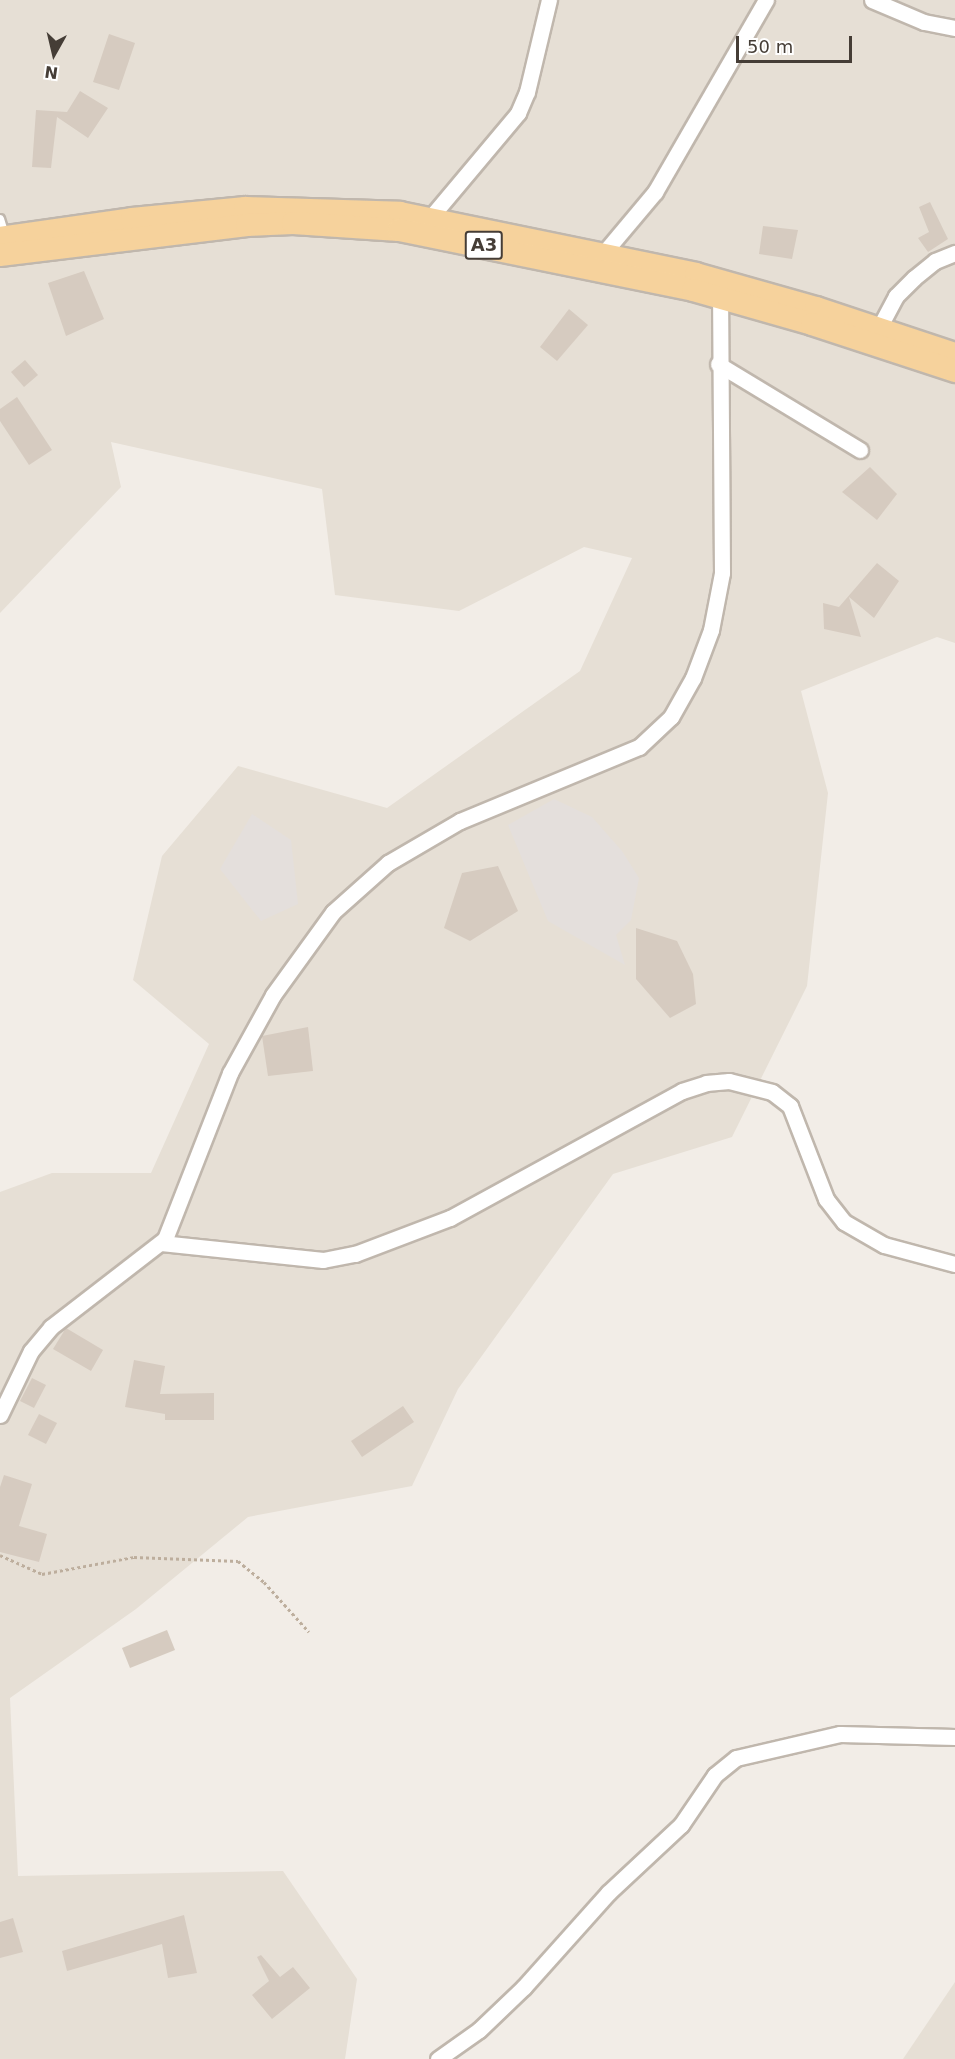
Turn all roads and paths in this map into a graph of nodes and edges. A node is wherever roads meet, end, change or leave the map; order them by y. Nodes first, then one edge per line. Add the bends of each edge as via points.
1 (549, 0) edge
2 (766, 0) edge
3 (872, 0) edge
4 (955, 28) edge
5 (430, 218) junction
6 (1, 237) edge
7 (955, 253) edge
8 (598, 260) junction
9 (720, 297) junction
10 (879, 328) junction
11 (955, 354) edge
12 (718, 364) junction
13 (955, 371) edge
14 (860, 450) dead end
15 (161, 1243) junction
16 (955, 1264) edge
17 (0, 1415) edge
18 (0, 1555) edge
19 (309, 1632) dead end
20 (955, 1737) edge
21 (438, 2059) edge

1 - 5 street via 527,92 518,112
2 - 8 street via 655,192
3 - 4 street via 924,22
5 - 6 main road, A3 via 349,209 245,208
5 - 8 main road, A3
6 - 8 main road, A3 via 293,223 399,230
7 - 10 street via 935,261 914,278 896,296
8 - 9 main road, A3
8 - 10 main road, A3 via 754,290
9 - 12 street
9 - 13 main road, A3
10 - 11 main road, A3
12 - 14 street
12 - 15 street via 722,573 711,630 693,678 671,717 639,747 460,820 388,864 333,912 273,995 230,1073
15 - 16 street via 323,1260 354,1254 450,1218 682,1091 729,1081 772,1092 790,1106 826,1199 844,1222 884,1245 931,1261
15 - 17 street via 51,1327 31,1351
18 - 19 path via 42,1574 134,1557 238,1561 264,1582
20 - 21 street via 840,1734 799,1740 736,1758 715,1775 681,1825 608,1893 524,1987 479,2031

